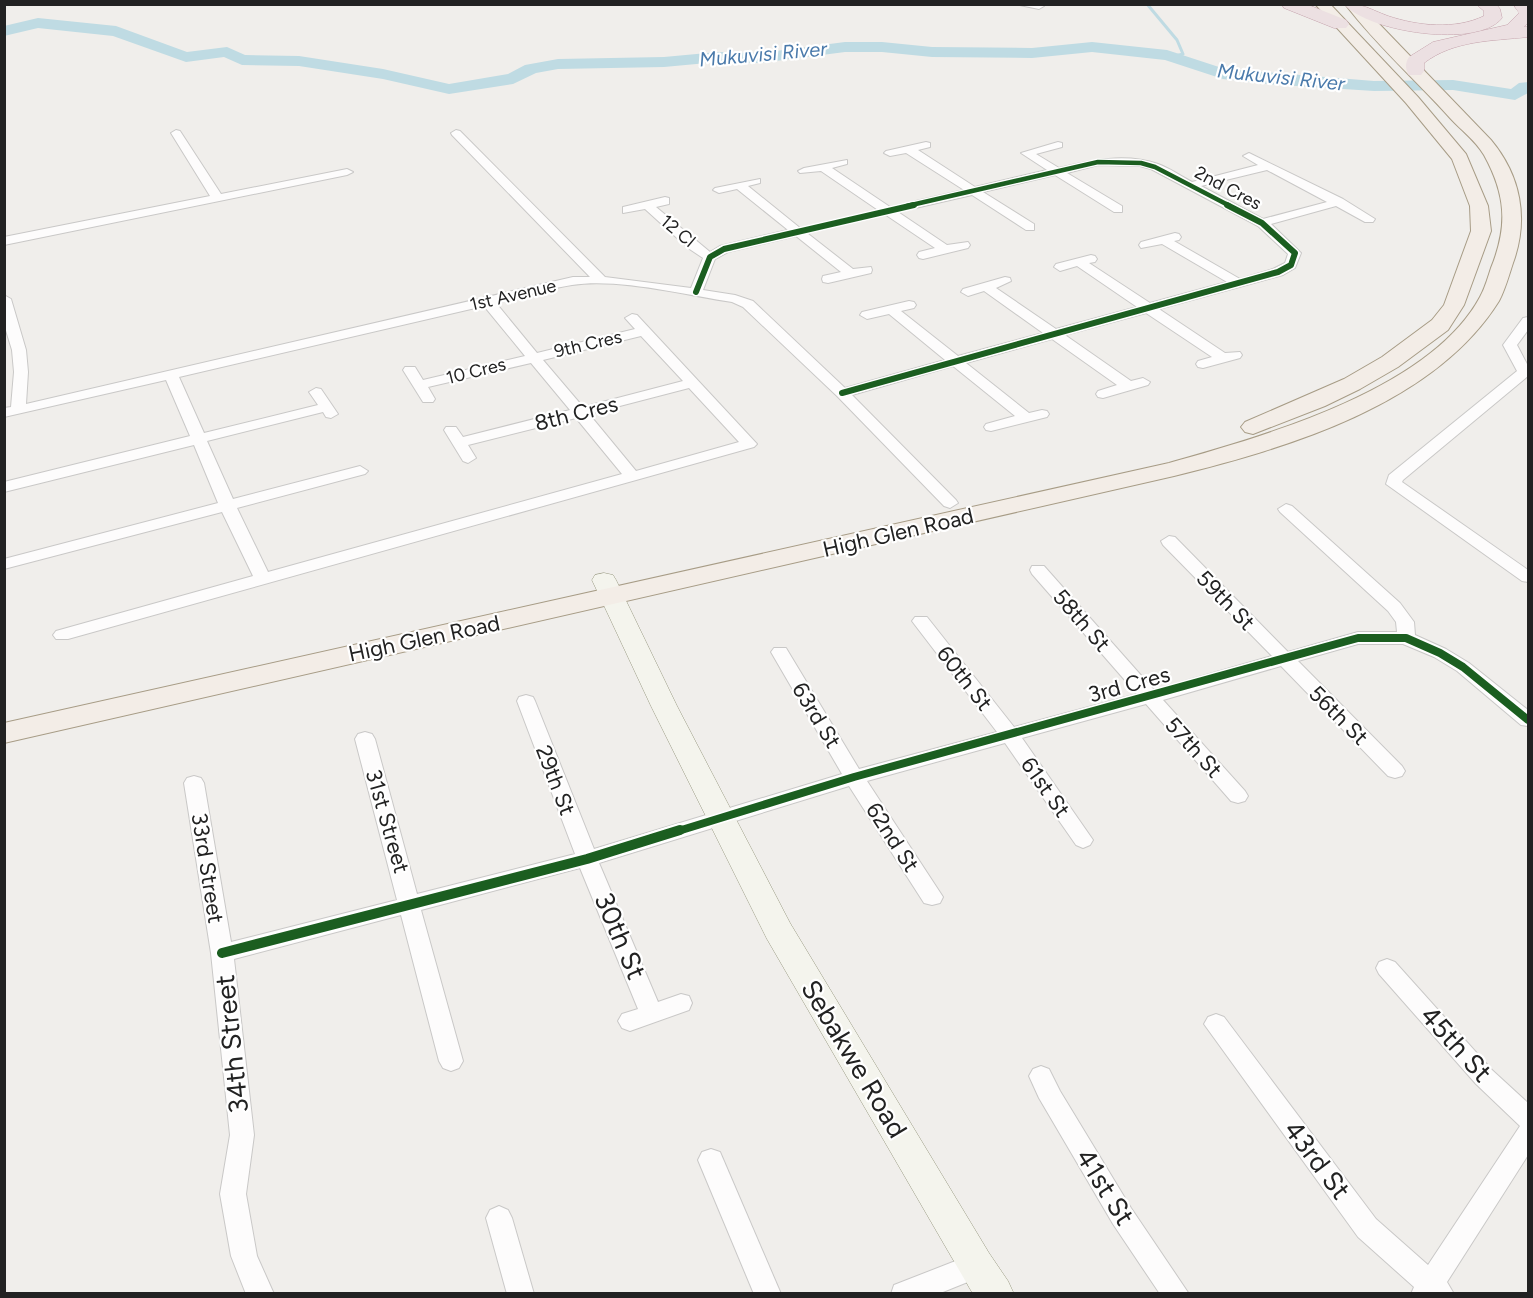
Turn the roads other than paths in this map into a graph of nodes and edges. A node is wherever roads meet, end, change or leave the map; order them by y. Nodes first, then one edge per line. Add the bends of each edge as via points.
1 (1019, 4) edge
2 (1290, 4) edge
3 (1322, 4) edge
4 (1352, 4) edge
5 (1484, 4) edge
6 (1521, 4) edge
7 (1039, 6) dead end
8 (1340, 24) junction
9 (1528, 32) edge
10 (1495, 36) junction
11 (1415, 71) junction
12 (176, 133) dead end
13 (456, 133) dead end
14 (926, 145) dead end
15 (1058, 145) dead end
16 (908, 149) junction
17 (890, 153) dead end
18 (1249, 156) dead end
19 (843, 162) dead end
20 (1270, 166) junction
21 (823, 167) junction
22 (804, 171) dead end
23 (347, 172) dead end
24 (1056, 172) junction
25 (756, 181) dead end
26 (739, 185) junction
27 (1192, 185) junction
28 (719, 190) dead end
29 (972, 190) junction
30 (218, 199) junction
31 (664, 201) dead end
32 (1339, 202) junction
33 (647, 205) junction
34 (1119, 208) dead end
35 (627, 210) dead end
36 (887, 210) junction
37 (1369, 219) dead end
38 (1262, 223) junction
39 (1011, 232) dead end
40 (796, 233) junction
41 (1180, 236) dead end
42 (1163, 240) junction
43 (4, 241) edge
44 (964, 245) dead end
45 (1145, 245) dead end
46 (944, 249) junction
47 (923, 255) dead end
48 (710, 257) junction
49 (1094, 258) dead end
50 (1079, 262) junction
51 (1060, 267) dead end
52 (866, 270) dead end
53 (851, 274) junction
54 (828, 279) dead end
55 (601, 280) junction
56 (1005, 281) dead end
57 (1238, 283) junction
58 (987, 287) junction
59 (696, 292) junction
60 (968, 292) dead end
61 (4, 299) edge
62 (487, 301) junction
63 (909, 304) dead end
64 (1148, 307) junction
65 (891, 309) junction
66 (867, 315) dead end
67 (632, 318) dead end
68 (1528, 321) edge
69 (644, 331) junction
70 (1053, 333) junction
71 (531, 357) junction
72 (954, 360) junction
73 (1203, 364) dead end
74 (410, 370) dead end
75 (171, 374) junction
76 (1143, 382) dead end
77 (693, 383) junction
78 (420, 385) junction
79 (1128, 386) junction
80 (316, 392) dead end
81 (842, 393) junction
82 (1103, 394) dead end
83 (428, 399) dead end
84 (11, 411) edge
85 (579, 413) junction
86 (1042, 414) dead end
87 (1026, 418) junction
88 (992, 427) dead end
89 (199, 438) junction
90 (468, 458) dead end
91 (359, 469) dead end
92 (633, 476) junction
93 (4, 487) edge
94 (950, 503) junction
95 (227, 505) junction
96 (1286, 509) dead end
97 (1169, 542) dead end
98 (4, 564) edge
99 (1038, 570) dead end
100 (1528, 577) edge
101 (262, 579) junction
102 (607, 589) junction
103 (921, 621) dead end
104 (62, 635) dead end
105 (1406, 638) junction
106 (780, 652) dead end
107 (1282, 658) junction
108 (1150, 697) junction
109 (525, 701) dead end
110 (4, 715) edge
111 (1528, 720) edge
112 (4, 733) edge
113 (1010, 735) junction
114 (365, 739) dead end
115 (1395, 771) dead end
116 (854, 777) junction
117 (194, 783) dead end
118 (1238, 796) dead end
119 (721, 819) junction
120 (1083, 840) dead end
121 (587, 859) junction
122 (932, 897) dead end
123 (411, 904) junction
124 (222, 953) junction
125 (1387, 968) dead end
126 (681, 1003) dead end
127 (652, 1014) junction
128 (630, 1022) dead end
129 (1216, 1024) dead end
130 (452, 1061) dead end
131 (1041, 1076) dead end
132 (1528, 1131) edge
133 (711, 1160) dead end
134 (499, 1218) dead end
135 (976, 1266) junction
136 (1431, 1291) edge
137 (261, 1293) edge
138 (521, 1293) edge
139 (768, 1293) edge
140 (904, 1293) edge
141 (995, 1293) edge
142 (1176, 1293) edge

1 - 7 street
2 - 8 highway
3 - 8 main road, High Glen Road
4 - 5 highway via 1393,23 1432,29 1483,25 1493,18 1492,9
4 - 11 main road, High Glen Road
6 - 10 highway via 1528,13 1513,29
8 - 94 main road, High Glen Road via 1460,158 1479,206 1480,231 1454,305 1440,325 1390,362 1273,420 1182,449
9 - 10 highway
10 - 11 highway via 1434,47 1415,62
11 - 102 main road, High Glen Road via 1491,153 1514,207 1504,269 1488,301 1447,352 1421,370 1306,429 1174,470
12 - 30 street
13 - 55 street
14 - 16 street
15 - 24 street via 1027,153
16 - 17 street
16 - 29 street
18 - 20 street
19 - 21 street
20 - 27 street
20 - 32 street
21 - 22 street
21 - 36 street
23 - 30 street
24 - 27 street, 2nd Cres via 1098,162 1141,164
24 - 29 street, 2nd Cres
24 - 34 street
25 - 26 street
26 - 28 street
26 - 40 street
27 - 38 street, 2nd Cres
29 - 36 street, 2nd Cres
29 - 39 street via 1036,225
30 - 43 street
31 - 33 street
32 - 37 street
32 - 38 street
33 - 35 street
33 - 48 street, 12 Cl
36 - 40 street, 2nd Cres
36 - 46 street
38 - 57 street, 2nd Cres via 1295,254 1290,265 1278,272
40 - 48 street, 2nd Cres via 724,249
40 - 53 street
41 - 42 street
42 - 45 street
42 - 57 street
44 - 46 street
46 - 47 street
48 - 59 street
49 - 50 street
50 - 51 street
50 - 64 street
52 - 53 street
53 - 54 street
55 - 59 street, 1st Avenue
55 - 62 street, 1st Avenue via 573,281
56 - 58 street
57 - 64 street, 2nd Cres
58 - 60 street
58 - 70 street
59 - 81 street, 1st Avenue via 748,304
61 - 84 street via 19,350 21,372
62 - 71 street
62 - 75 street, 1st Avenue
63 - 65 street
64 - 70 street, 2nd Cres
64 - 73 street via 1229,356
65 - 66 street
65 - 72 street
67 - 69 street
68 - 100 street via 1510,345 1525,372 1395,478 1395,484
69 - 71 street, 9th Cres
69 - 77 street
70 - 72 street, 2nd Cres
70 - 79 street
71 - 78 street, 10 Cres
71 - 85 street
72 - 81 street, 2nd Cres
72 - 87 street
74 - 78 street
75 - 84 street, 1st Avenue
75 - 89 street
76 - 79 street
77 - 85 street, 8th Cres
77 - 92 street via 749,444
78 - 83 street
79 - 82 street
80 - 89 street via 329,411
81 - 94 street, 1st Avenue
85 - 90 street, 8th Cres via 455,436
85 - 92 street
86 - 87 street
87 - 88 street
89 - 93 street
89 - 95 street
91 - 95 street
92 - 101 street
94 - 102 main road, High Glen Road
95 - 98 street
95 - 101 street
96 - 105 street via 1394,607 1405,622
97 - 107 street, 59th St
99 - 108 street, 58th St
101 - 104 street
102 - 110 main road, High Glen Road
102 - 112 main road, High Glen Road
102 - 119 street, Sebakwe Road
103 - 113 street, 60th St
105 - 107 street, 3rd Cres via 1358,638
105 - 111 street, 3rd Cres via 1463,667
106 - 116 street, 63rd St
107 - 108 street, 3rd Cres
107 - 115 street, 56th St
108 - 113 street, 3rd Cres
108 - 118 street, 57th St
109 - 121 street, 29th St
113 - 116 street, 3rd Cres
113 - 120 street, 61st St
114 - 123 street, 31st Street
116 - 119 street, 3rd Cres
116 - 122 street, 62nd St
117 - 124 street, 33rd Street
119 - 121 street, 3rd Cres
119 - 135 street, Sebakwe Road via 778,930
121 - 123 street, 3rd Cres
121 - 127 street, 30th St
123 - 124 street, 3rd Cres
123 - 130 street, 31st Street
124 - 137 street, 34th Street via 242,1135 233,1194 244,1256
125 - 132 street, 45th St
126 - 127 street
127 - 128 street
129 - 136 street, 43rd St via 1368,1228
131 - 142 street, 41st St via 1122,1216
132 - 136 street
133 - 139 street
134 - 138 street
135 - 140 street
135 - 141 street, Sebakwe Road

